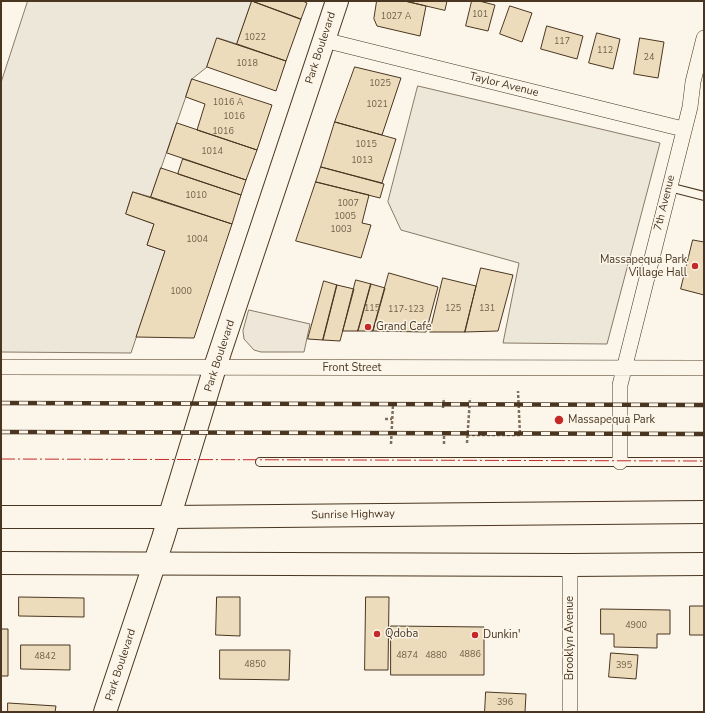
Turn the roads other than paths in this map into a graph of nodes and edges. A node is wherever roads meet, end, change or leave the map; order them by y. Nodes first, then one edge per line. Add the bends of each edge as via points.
1 (337, 1) edge
2 (704, 38) edge
3 (324, 40) junction
4 (683, 129) junction
5 (669, 187) junction
6 (704, 196) edge
7 (1, 367) edge
8 (215, 367) junction
9 (624, 368) junction
10 (704, 368) edge
11 (260, 462) dead end
12 (620, 462) junction
13 (704, 462) edge
14 (704, 512) edge
15 (1, 517) edge
16 (170, 517) junction
17 (1, 563) edge
18 (155, 564) junction
19 (704, 564) edge
20 (570, 565) junction
21 (105, 712) edge
22 (570, 712) edge

1 - 3 main road, Park Boulevard
2 - 4 street, 7th Avenue
3 - 4 street, Taylor Avenue
3 - 8 main road, Park Boulevard
4 - 5 street, 7th Avenue
5 - 6 lane
5 - 9 street, 7th Avenue
7 - 8 street, Front Street
8 - 9 street, Front Street
8 - 16 main road, Park Boulevard
9 - 10 street, Front Street
9 - 12 street, 7th Avenue via 620,385
11 - 12 lane
12 - 13 lane
14 - 16 main road, Sunrise Highway
15 - 16 main road, Sunrise Highway
16 - 18 main road, Park Boulevard
17 - 18 main road
18 - 20 main road
18 - 21 main road, Park Boulevard
19 - 20 main road
20 - 22 street, Brooklyn Avenue

